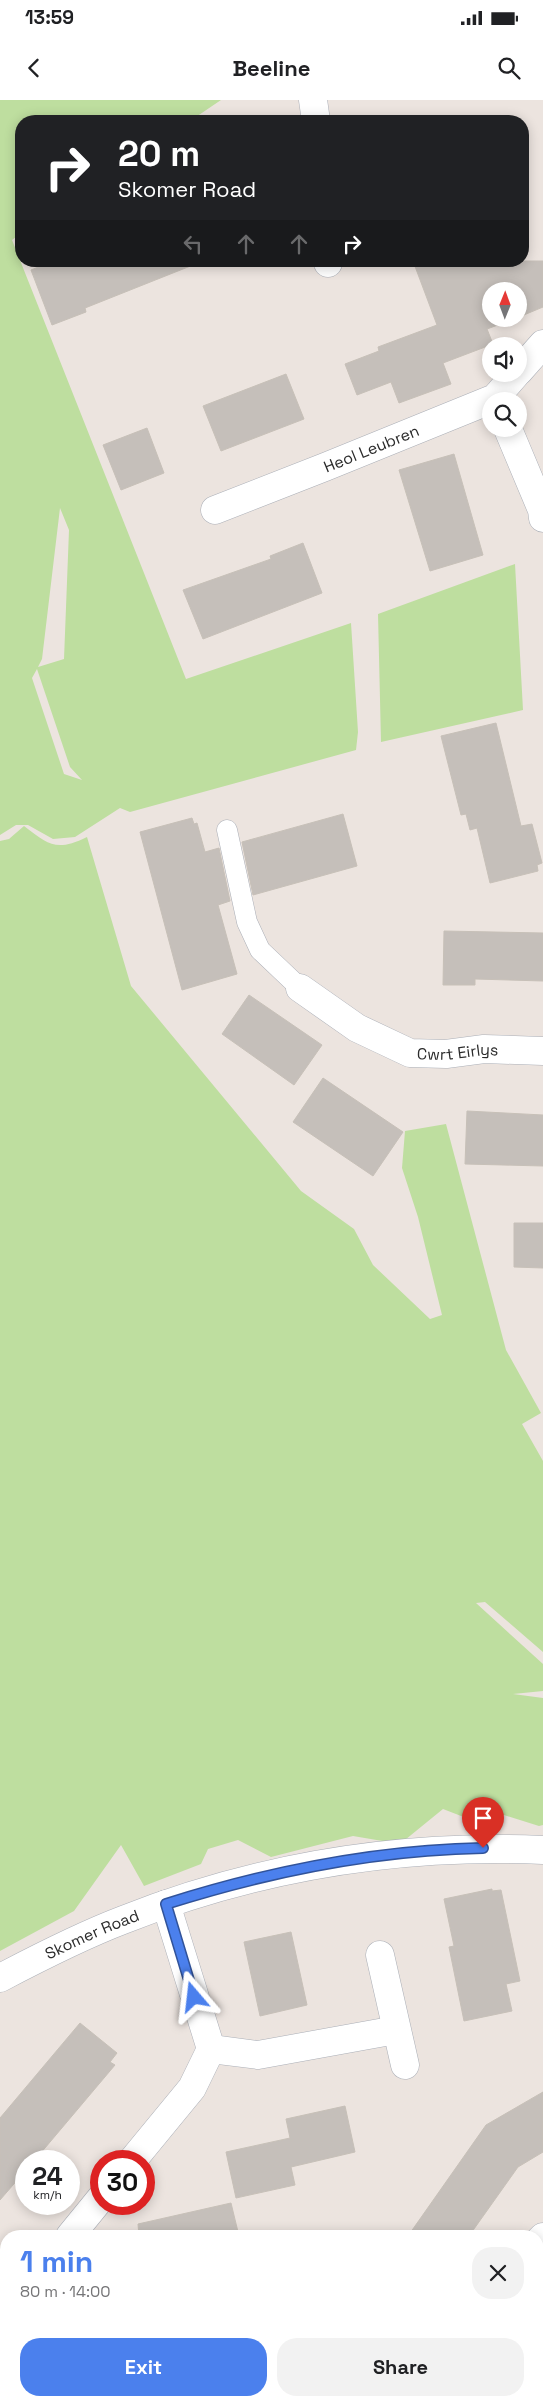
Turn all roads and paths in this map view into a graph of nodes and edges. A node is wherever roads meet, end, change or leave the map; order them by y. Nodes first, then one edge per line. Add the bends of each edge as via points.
1 (312, 100) edge
2 (315, 115) edge
3 (543, 344) edge
4 (527, 362) edge
5 (510, 382) edge
6 (502, 392) edge
7 (482, 406) edge
8 (511, 437) edge
9 (215, 510) dead end
10 (543, 518) edge
11 (227, 830) dead end
12 (300, 988) joint
13 (543, 1051) edge
14 (543, 1850) edge
15 (166, 1904) junction
16 (380, 1955) dead end
17 (0, 1978) edge
18 (396, 2030) junction
19 (211, 2049) junction
20 (405, 2065) dead end
21 (141, 2150) edge
22 (90, 2211) edge
23 (75, 2230) edge

1 - 2 street
3 - 4 street, Heol Leubren
5 - 6 street, Heol Leubren
7 - 9 street, Heol Leubren
8 - 10 street
11 - 12 lane via 247,922 260,950
12 - 13 street, Cwrt Eirlys via 357,1028 410,1053 446,1054 484,1049
14 - 15 street, Skomer Road via 435,1849 331,1862 226,1885
15 - 17 street, Skomer Road via 57,1948
15 - 19 street
16 - 18 street
18 - 19 street via 258,2055
18 - 20 street
19 - 21 street via 192,2088
22 - 23 street

